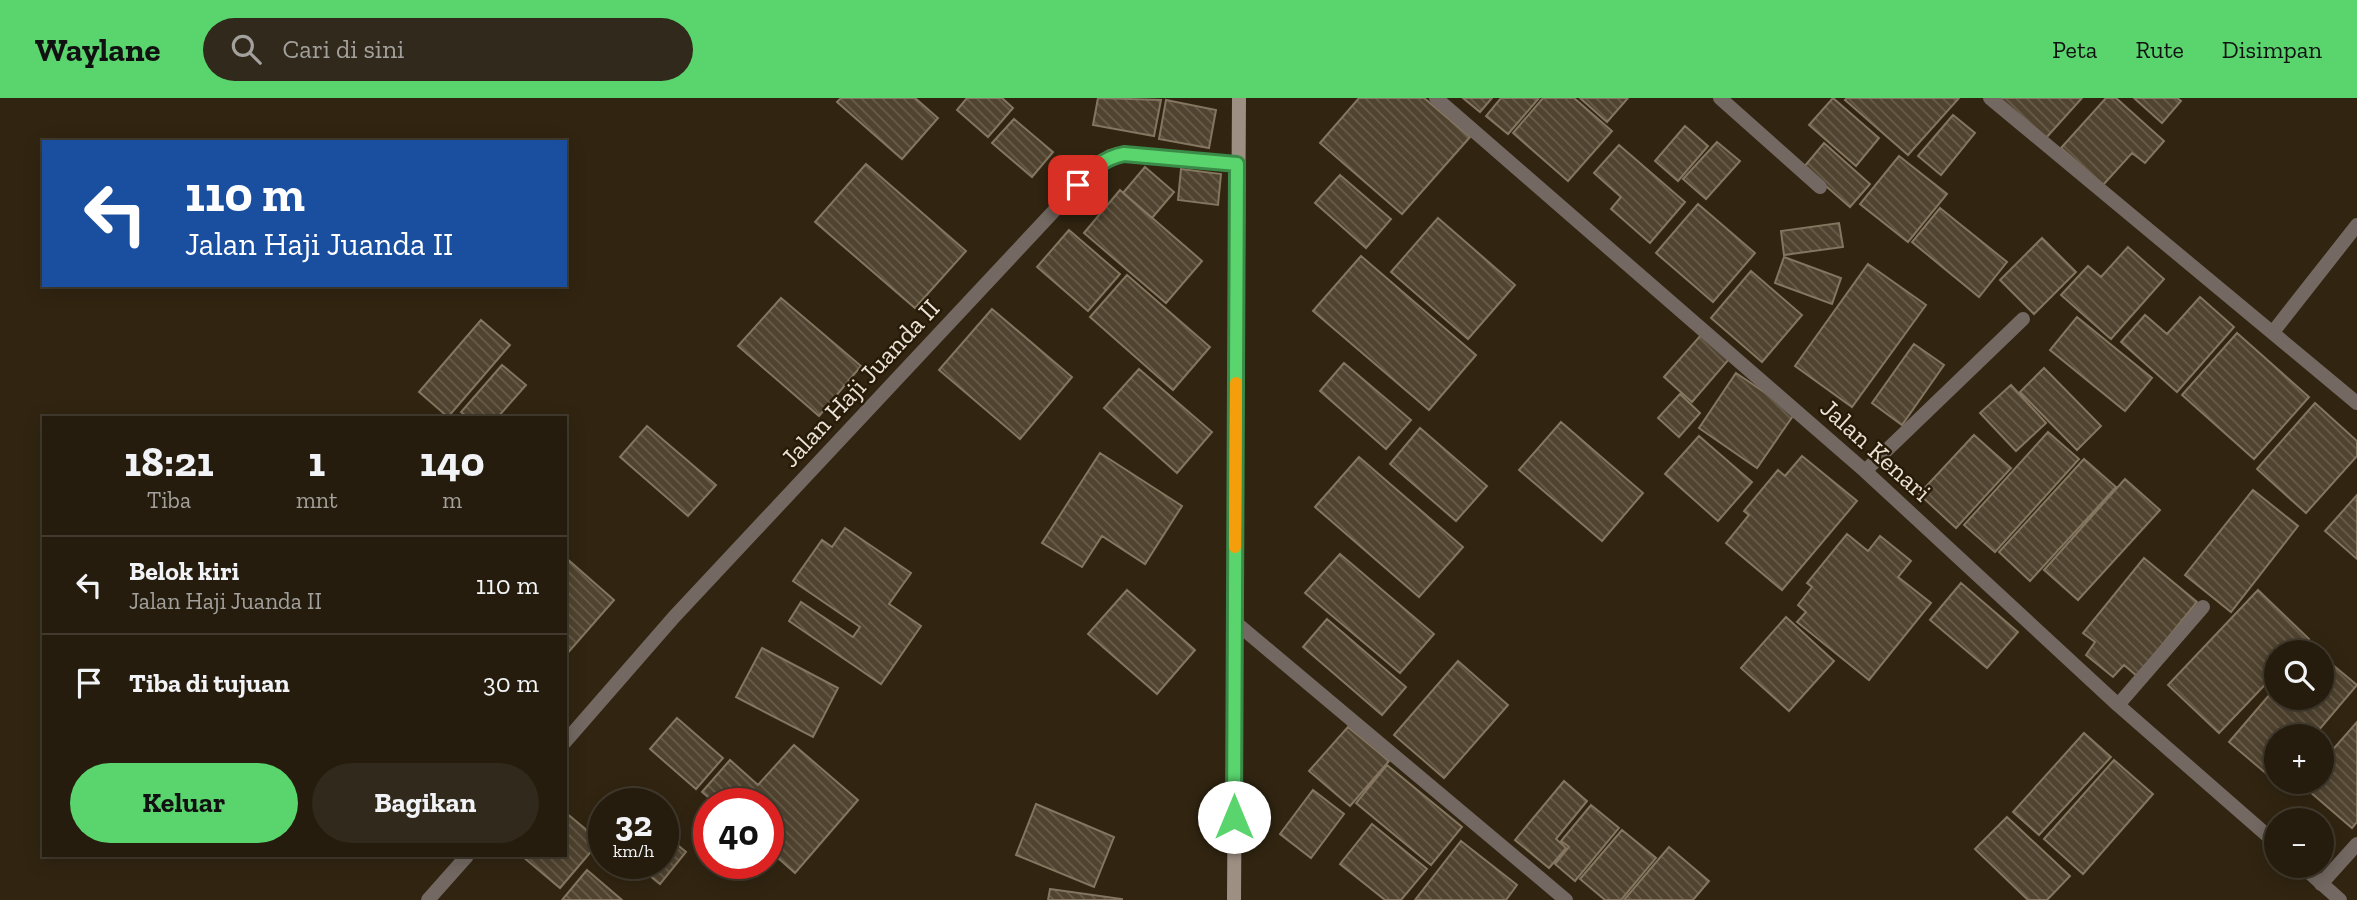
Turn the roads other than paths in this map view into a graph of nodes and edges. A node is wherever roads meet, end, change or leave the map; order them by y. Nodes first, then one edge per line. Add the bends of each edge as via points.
1 (1239, 98) edge
2 (1436, 98) edge
3 (1720, 98) edge
4 (1990, 98) edge
5 (1237, 164) junction
6 (1820, 187) dead end
7 (2357, 225) edge
8 (2023, 319) dead end
9 (2273, 332) junction
10 (2357, 403) edge
11 (1865, 471) junction
12 (2203, 607) dead end
13 (1235, 622) junction
14 (2118, 705) junction
15 (567, 740) edge
16 (2264, 833) edge
17 (2357, 844) edge
18 (466, 857) edge
19 (2315, 878) edge
20 (2321, 884) junction
21 (428, 900) edge
22 (1234, 900) edge
23 (1566, 900) edge
24 (2340, 900) edge

1 - 5 street
2 - 11 street, Jalan Kenari
3 - 6 street
4 - 9 street
5 - 13 street
5 - 15 street, Jalan Haji Juanda II via 1124,154 1097,165 674,617
7 - 9 street
8 - 11 street
9 - 10 street
11 - 14 street, Jalan Kenari
12 - 14 street
13 - 22 street
13 - 23 street
14 - 16 street, Jalan Kenari
17 - 20 street
18 - 21 street
19 - 20 street
20 - 24 street

